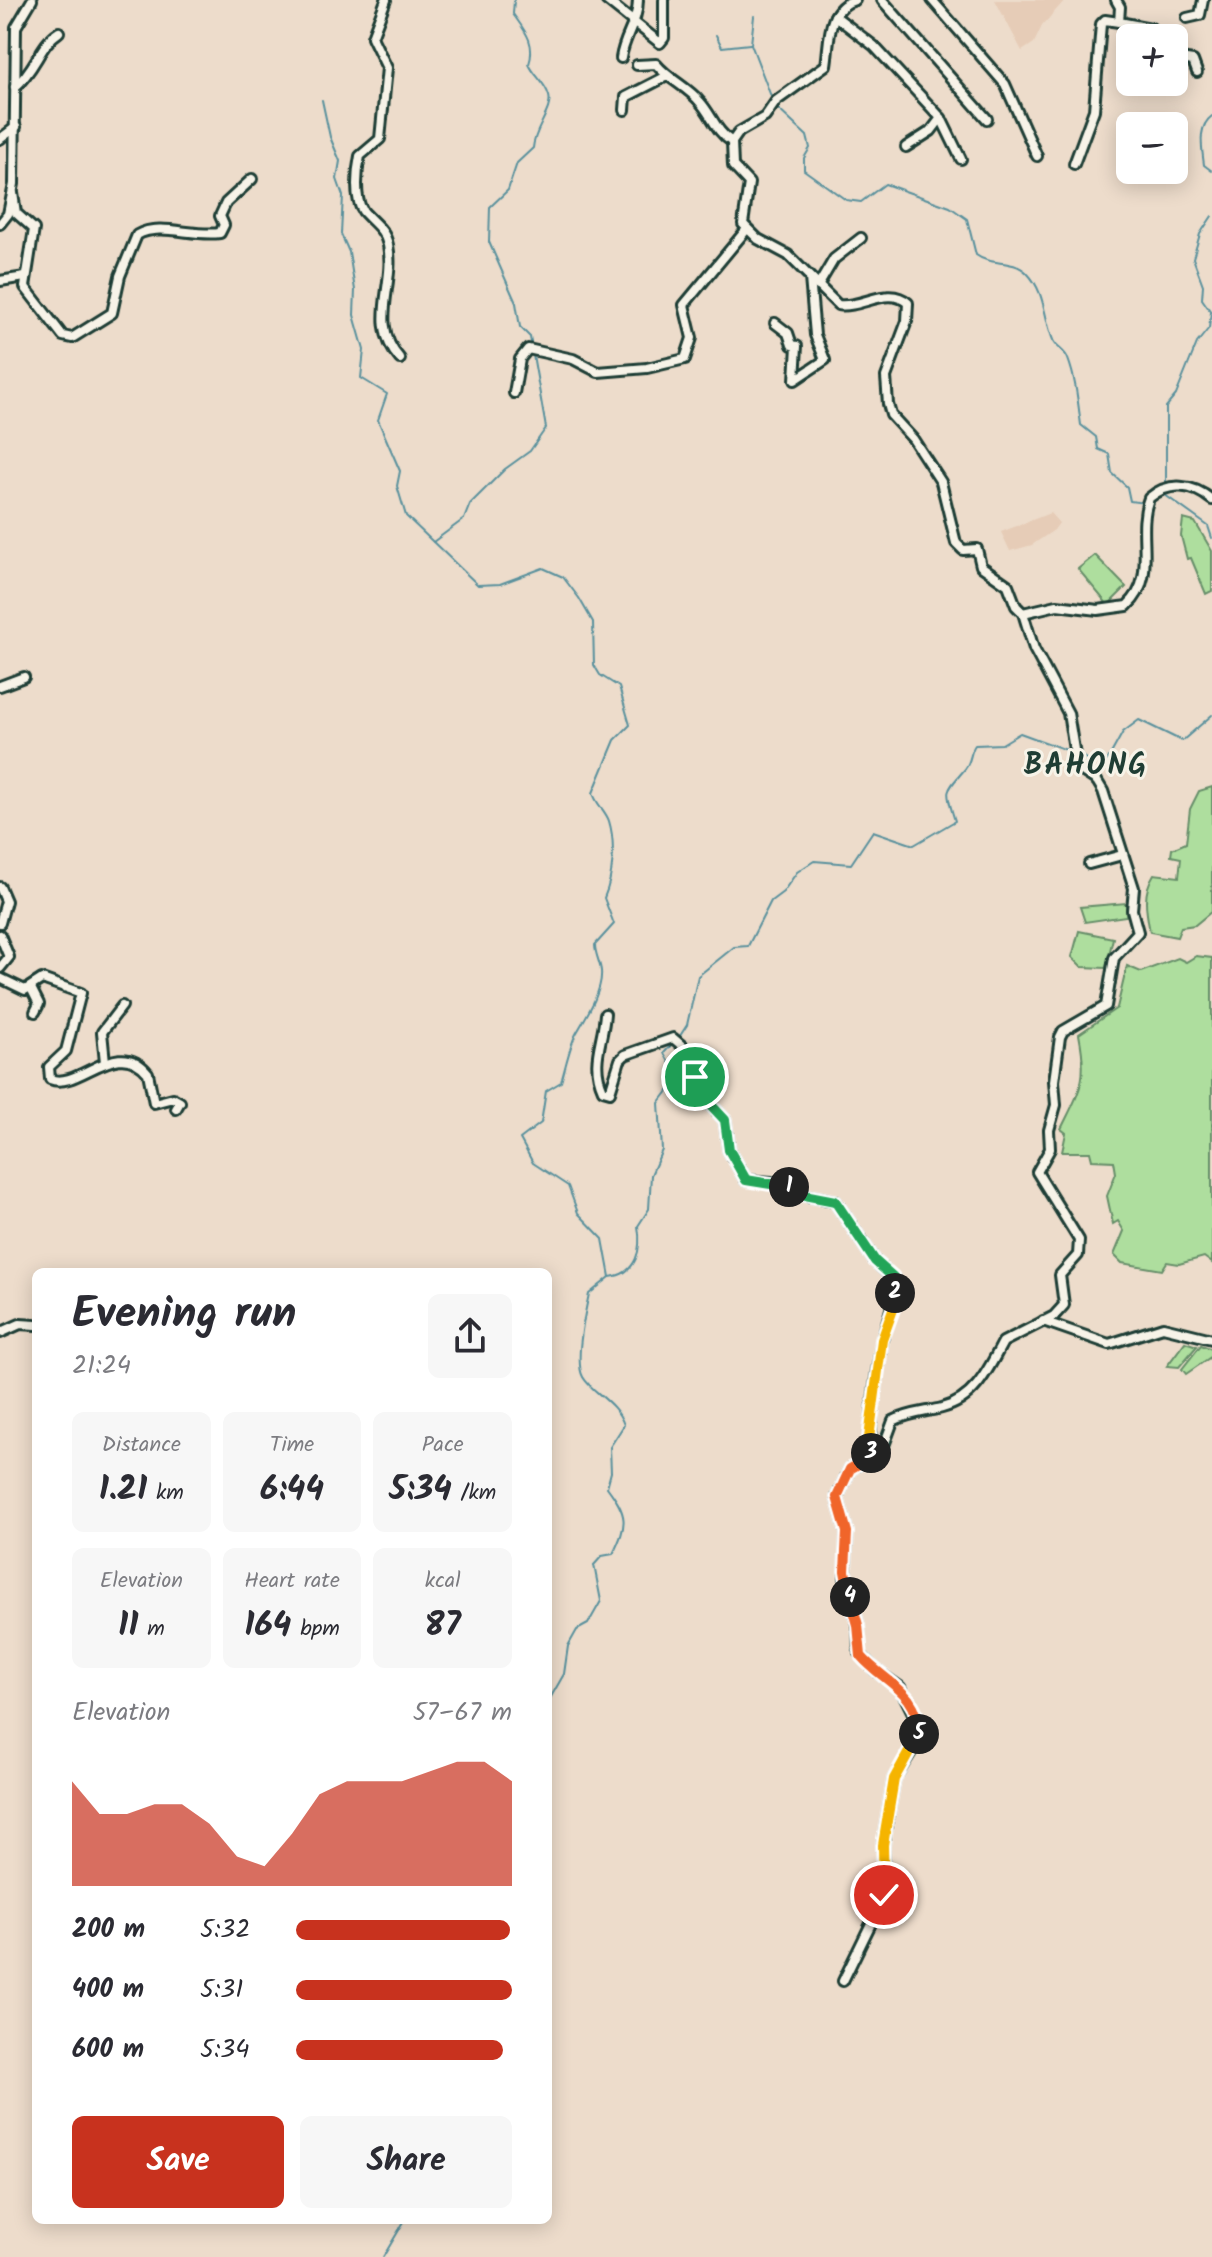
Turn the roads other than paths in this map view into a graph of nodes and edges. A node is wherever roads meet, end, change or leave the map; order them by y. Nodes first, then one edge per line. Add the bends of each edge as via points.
1 (32, 0) edge
2 (386, 0) edge
3 (606, 0) edge
4 (638, 0) edge
5 (664, 0) edge
6 (855, 0) edge
7 (882, 0) edge
8 (932, 0) edge
9 (1116, 0) edge
10 (1203, 0) edge
11 (835, 16) junction
12 (1187, 18) dead end
13 (1119, 22) junction
14 (634, 24) junction
15 (1130, 24) edge
16 (59, 32) dead end
17 (621, 58) dead end
18 (1188, 60) edge
19 (637, 65) dead end
20 (1197, 72) dead end
21 (665, 77) junction
22 (15, 87) junction
23 (625, 110) dead end
24 (941, 118) junction
25 (987, 119) dead end
26 (16, 127) junction
27 (0, 139) edge
28 (732, 142) junction
29 (906, 147) dead end
30 (1037, 156) dead end
31 (961, 159) dead end
32 (1074, 164) dead end
33 (252, 179) dead end
34 (13, 193) junction
35 (0, 224) edge
36 (747, 229) junction
37 (861, 238) dead end
38 (25, 277) junction
39 (810, 277) junction
40 (0, 281) edge
41 (818, 286) junction
42 (775, 323) dead end
43 (400, 359) dead end
44 (514, 393) dead end
45 (1212, 500) edge
46 (1023, 613) junction
47 (24, 677) dead end
48 (0, 686) edge
49 (1122, 855) junction
50 (1089, 864) dead end
51 (0, 887) edge
52 (0, 923) edge
53 (0, 935) edge
54 (0, 968) edge
55 (0, 978) edge
56 (31, 988) junction
57 (122, 1006) dead end
58 (35, 1012) dead end
59 (605, 1014) dead end
60 (105, 1062) junction
61 (176, 1109) dead end
62 (1043, 1321) junction
63 (32, 1325) edge
64 (0, 1333) edge
65 (1212, 1339) edge
66 (872, 1456) junction
67 (843, 1981) dead end

1 - 22 street via 16,27
2 - 43 street via 372,37 387,68 380,139 360,156 358,199 388,245 384,324 389,345
3 - 14 street
4 - 14 street
5 - 14 street via 662,42
6 - 11 street
7 - 25 street
8 - 30 street via 1005,84
9 - 13 street
10 - 12 street via 1200,15
11 - 24 street via 874,46
11 - 28 street via 826,65
13 - 15 street
13 - 32 street via 1101,24 1094,110
14 - 17 street
16 - 22 street
18 - 20 street
19 - 21 street via 653,63
21 - 23 street via 626,97
21 - 28 street via 700,102 710,121
22 - 26 street
24 - 29 street
24 - 31 street
26 - 27 street
26 - 34 street
28 - 36 street via 733,166 749,183 743,219
33 - 38 street via 223,207 220,233 183,234 160,228 137,235 112,313 74,338 63,336 28,292
34 - 35 street
34 - 38 street via 16,213 34,229
36 - 39 street via 788,255
36 - 44 street via 684,305 692,338 685,359 598,372 573,359 528,349 520,359
37 - 41 street via 834,259
38 - 40 street
39 - 41 street
39 - 42 street via 815,335 825,360 795,380 797,346
41 - 46 street via 838,305 892,296 908,303 907,321 886,377 891,415 941,482 956,543 963,550 977,549 981,566 1008,585
45 - 46 street via 1197,489 1180,486 1160,490 1147,505 1145,573 1131,603 1115,609 1057,605
46 - 49 street via 1034,649 1068,713 1077,768 1103,791
47 - 48 street
49 - 50 street
49 - 62 street via 1134,888 1137,936 1114,958 1106,1006 1063,1031 1059,1044 1050,1149 1037,1176 1080,1245 1060,1275 1064,1305
51 - 52 street via 6,901
53 - 54 street via 9,957
55 - 56 street
56 - 58 street via 39,1004
56 - 60 street via 46,980 81,995 66,1051 49,1067 50,1079 64,1081
57 - 60 street via 102,1032
59 - 66 street via 595,1055 603,1090 610,1092 625,1055 673,1038 693,1061 695,1077 725,1120 729,1150 746,1180 835,1201 875,1261 895,1280 896,1301 882,1340 869,1438
60 - 61 street via 130,1061 145,1069 154,1103 173,1098 180,1102
62 - 65 street via 1109,1344 1158,1327
62 - 66 street via 1003,1342 993,1367 958,1403 893,1421 883,1449
63 - 64 street
66 - 67 street via 850,1469 837,1497 848,1537 845,1578 858,1625 859,1653 900,1687 919,1734 894,1779 883,1845 882,1901

